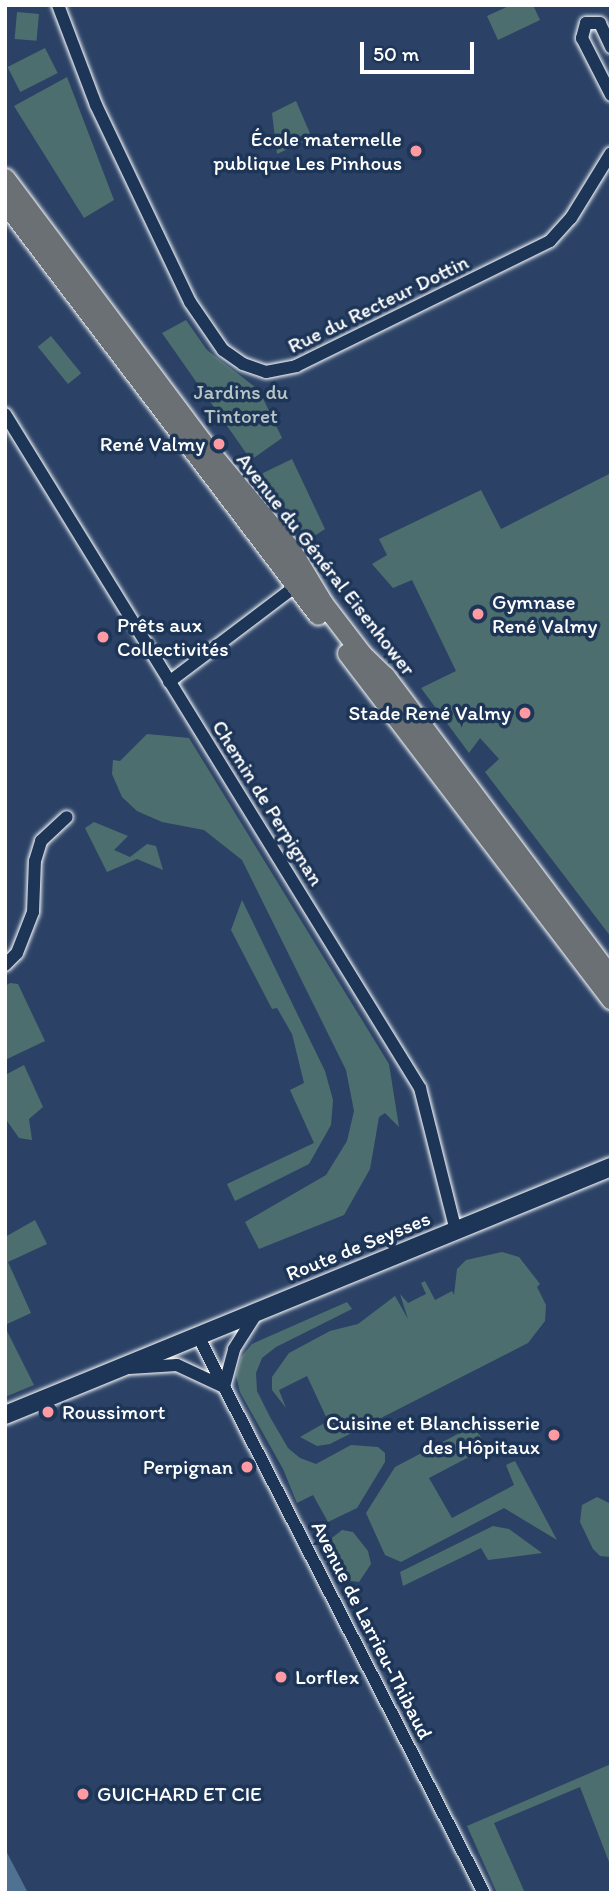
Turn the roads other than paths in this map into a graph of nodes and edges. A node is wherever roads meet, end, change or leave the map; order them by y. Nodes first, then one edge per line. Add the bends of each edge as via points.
1 (58, 5) edge
2 (611, 47) edge
3 (611, 96) edge
4 (611, 153) edge
5 (5, 178) edge
6 (5, 203) edge
7 (5, 414) edge
8 (303, 581) junction
9 (169, 682) junction
10 (67, 817) dead end
11 (5, 965) edge
12 (611, 977) edge
13 (611, 1000) edge
14 (611, 1167) edge
15 (456, 1231) junction
16 (258, 1311) junction
17 (198, 1336) junction
18 (122, 1367) junction
19 (224, 1387) junction
20 (5, 1415) edge
21 (484, 1893) edge

1 - 4 street, Rue du Recteur Dottin via 96,105 190,302 223,351 254,368 281,371 296,366 550,241
2 - 3 street via 600,23 586,23 582,38
5 - 8 main road, Avenue du Général Eisenhower
6 - 8 main road, Avenue du Général Eisenhower
7 - 9 street, Chemin de Perpignan
8 - 9 street
8 - 12 main road, Avenue du Général Eisenhower via 385,676
8 - 13 main road, Avenue du Général Eisenhower
9 - 15 street, Chemin de Perpignan via 420,1088
10 - 11 street via 41,841 33,912 17,953
14 - 15 main road, Route de Seysses
15 - 16 main road, Route de Seysses
16 - 17 main road, Route de Seysses
16 - 19 street via 234,1349
17 - 18 main road, Route de Seysses
17 - 19 street, Avenue de Larrieu-Thibaud
18 - 19 street, Route de Seysses via 177,1365
18 - 20 main road, Route de Seysses
19 - 21 street, Avenue de Larrieu-Thibaud

